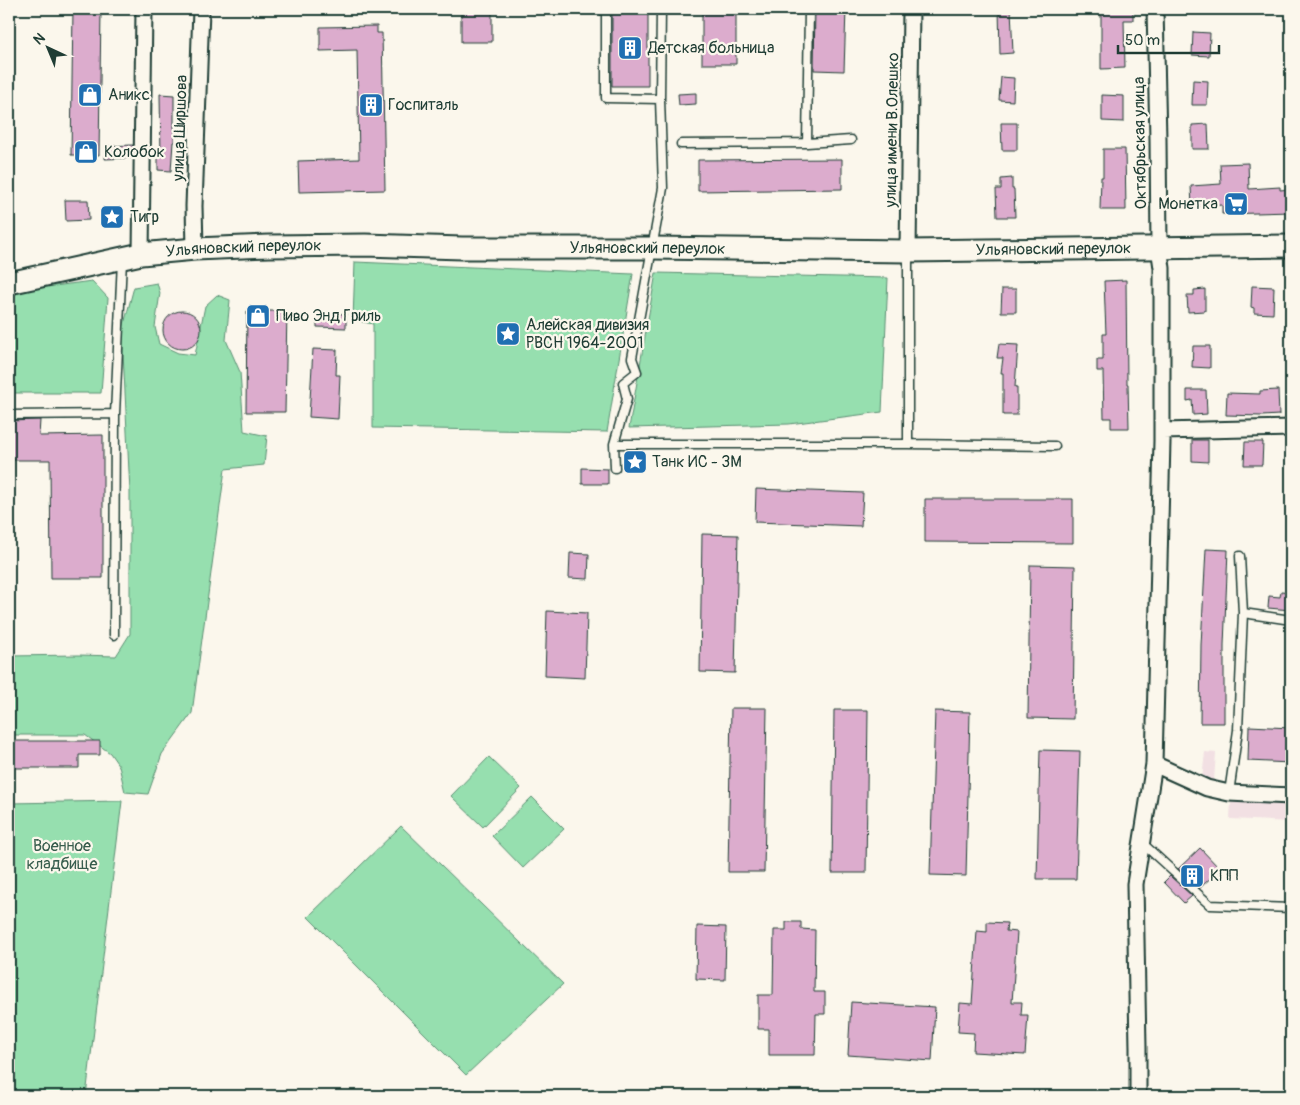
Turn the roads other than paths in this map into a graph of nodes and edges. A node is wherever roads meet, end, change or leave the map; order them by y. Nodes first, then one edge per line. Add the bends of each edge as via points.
1 (144, 9) edge
2 (201, 9) edge
3 (606, 9) edge
4 (661, 9) edge
5 (809, 9) edge
6 (911, 9) edge
7 (1154, 9) edge
8 (660, 99) junction
9 (851, 140) dead end
10 (807, 143) junction
11 (680, 144) dead end
12 (1291, 246) edge
13 (652, 248) junction
14 (1159, 248) junction
15 (195, 249) junction
16 (908, 251) junction
17 (131, 256) junction
18 (9, 283) edge
19 (115, 414) junction
20 (9, 415) edge
21 (1291, 428) edge
22 (1162, 431) junction
23 (614, 444) junction
24 (908, 444) junction
25 (1054, 446) dead end
26 (615, 468) dead end
27 (1240, 556) dead end
28 (1243, 613) junction
29 (1291, 620) edge
30 (114, 636) dead end
31 (1154, 764) junction
32 (1229, 793) junction
33 (1291, 796) edge
34 (1141, 842) junction
35 (1291, 908) edge
36 (1138, 1096) edge

1 - 17 street
2 - 15 street, улица Ширшова
3 - 8 lane via 606,98
4 - 8 lane
5 - 10 lane
6 - 16 street, улица имени В.Олешко
7 - 14 street, Октябрьская улица
8 - 13 lane via 663,188
9 - 10 lane
10 - 11 lane
12 - 14 main road, Ульяновский переулок
13 - 15 main road, Ульяновский переулок via 365,245
13 - 16 main road, Ульяновский переулок
13 - 23 lane via 632,358 637,372 623,383 627,398
14 - 16 main road, Ульяновский переулок
14 - 22 street, Октябрьская улица via 1162,268
15 - 17 main road, Ульяновский переулок
16 - 24 lane
17 - 18 main road, Ульяновский переулок
17 - 19 lane
19 - 20 lane
19 - 30 lane
21 - 22 street
22 - 31 street, Октябрьская улица
23 - 24 lane
23 - 26 lane
24 - 25 lane
27 - 28 lane
28 - 29 lane
28 - 32 lane via 1238,730
31 - 32 street via 1207,788
31 - 34 street, Октябрьская улица
32 - 33 street
34 - 35 lane via 1210,905
34 - 36 street, Октябрьская улица via 1135,884

